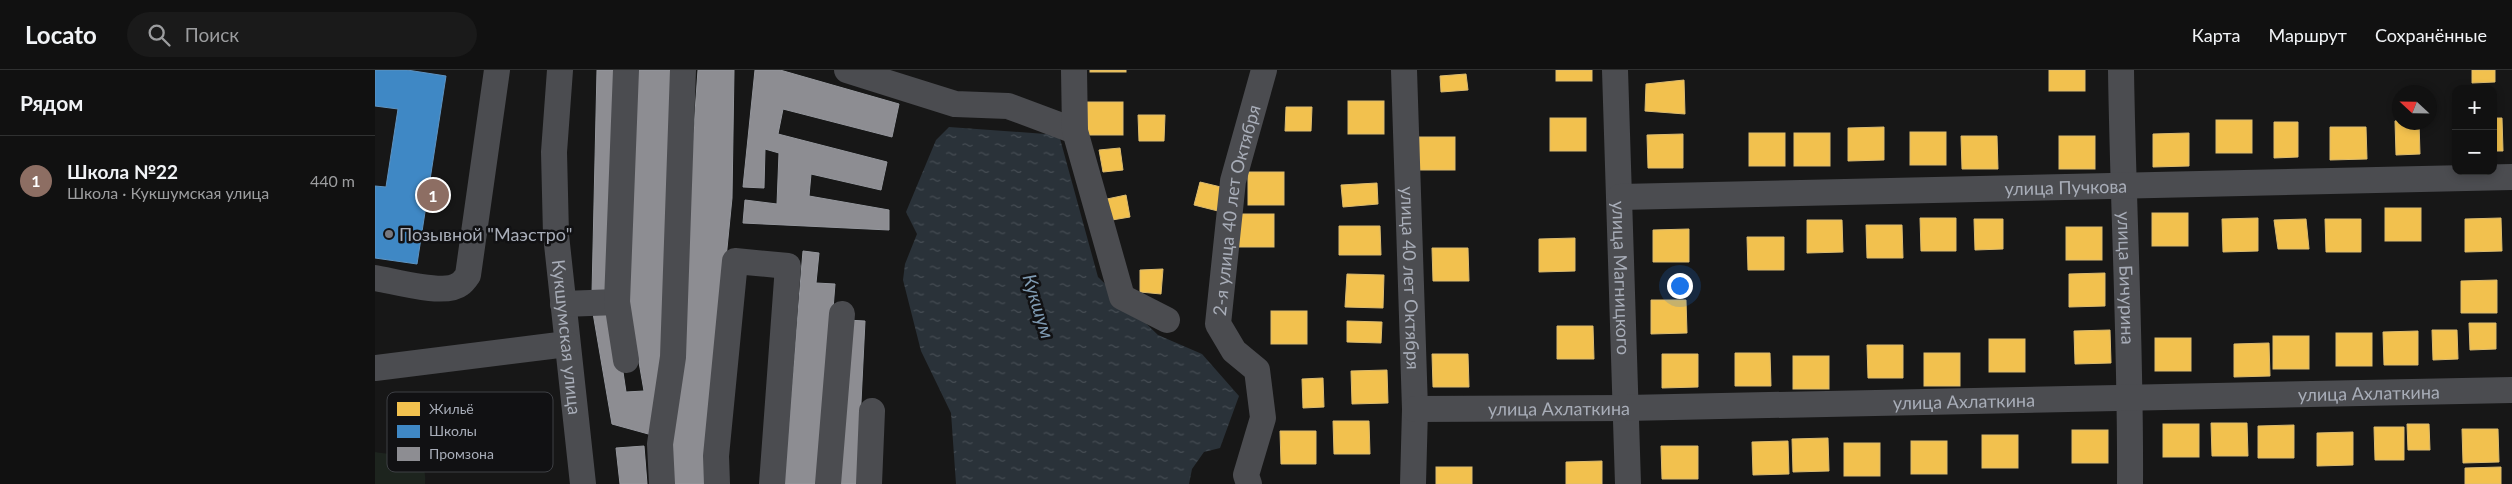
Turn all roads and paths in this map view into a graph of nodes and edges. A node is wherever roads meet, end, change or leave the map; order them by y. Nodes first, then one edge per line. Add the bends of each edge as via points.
1 (497, 70) edge
2 (560, 70) edge
3 (626, 70) edge
4 (683, 70) edge
5 (847, 70) edge
6 (1074, 70) edge
7 (1264, 70) edge
8 (1404, 70) edge
9 (1615, 70) edge
10 (2121, 70) edge
11 (898, 78) edge
12 (1075, 131) junction
13 (2512, 177) edge
14 (2123, 186) junction
15 (1620, 197) junction
16 (375, 278) edge
17 (617, 302) junction
18 (563, 304) junction
19 (841, 314) dead end
20 (1167, 320) dead end
21 (567, 344) junction
22 (626, 360) dead end
23 (375, 368) edge
24 (2512, 390) edge
25 (2131, 397) junction
26 (1626, 408) junction
27 (1415, 409) junction
28 (872, 411) dead end
29 (583, 484) edge
30 (662, 484) edge
31 (717, 484) edge
32 (772, 484) edge
33 (828, 484) edge
34 (869, 484) edge
35 (1249, 484) edge
36 (1413, 484) edge
37 (1628, 484) edge
38 (2131, 484) edge

1 - 16 street via 468,275 459,285 447,288
2 - 18 street, Кукшумская улица via 555,152 556,235
3 - 17 street
4 - 30 street via 673,357 660,444
5 - 11 street
6 - 12 street
7 - 35 street, 2-я улица 40 лет Октября via 1233,181 1218,324 1234,351 1257,370 1263,418 1246,475
8 - 27 street, улица 40 лет Октября
9 - 15 street, улица Магницкого
10 - 14 street, улица Бичурина
11 - 12 street via 955,104 1008,106
12 - 20 street via 1122,297
13 - 14 street, улица Пучкова
14 - 15 street, улица Пучкова
14 - 25 street, улица Бичурина
15 - 26 street, улица Магницкого
17 - 18 street
17 - 22 street
18 - 21 street, Кукшумская улица
19 - 33 street
21 - 23 street
21 - 29 street, Кукшумская улица
24 - 25 street, улица Ахлаткина
25 - 26 street, улица Ахлаткина
25 - 38 street, улица Бичурина
26 - 27 street, улица Ахлаткина
26 - 37 street, улица Магницкого
27 - 36 street, улица 40 лет Октября
28 - 34 street
31 - 32 street via 716,456 735,261 788,266

